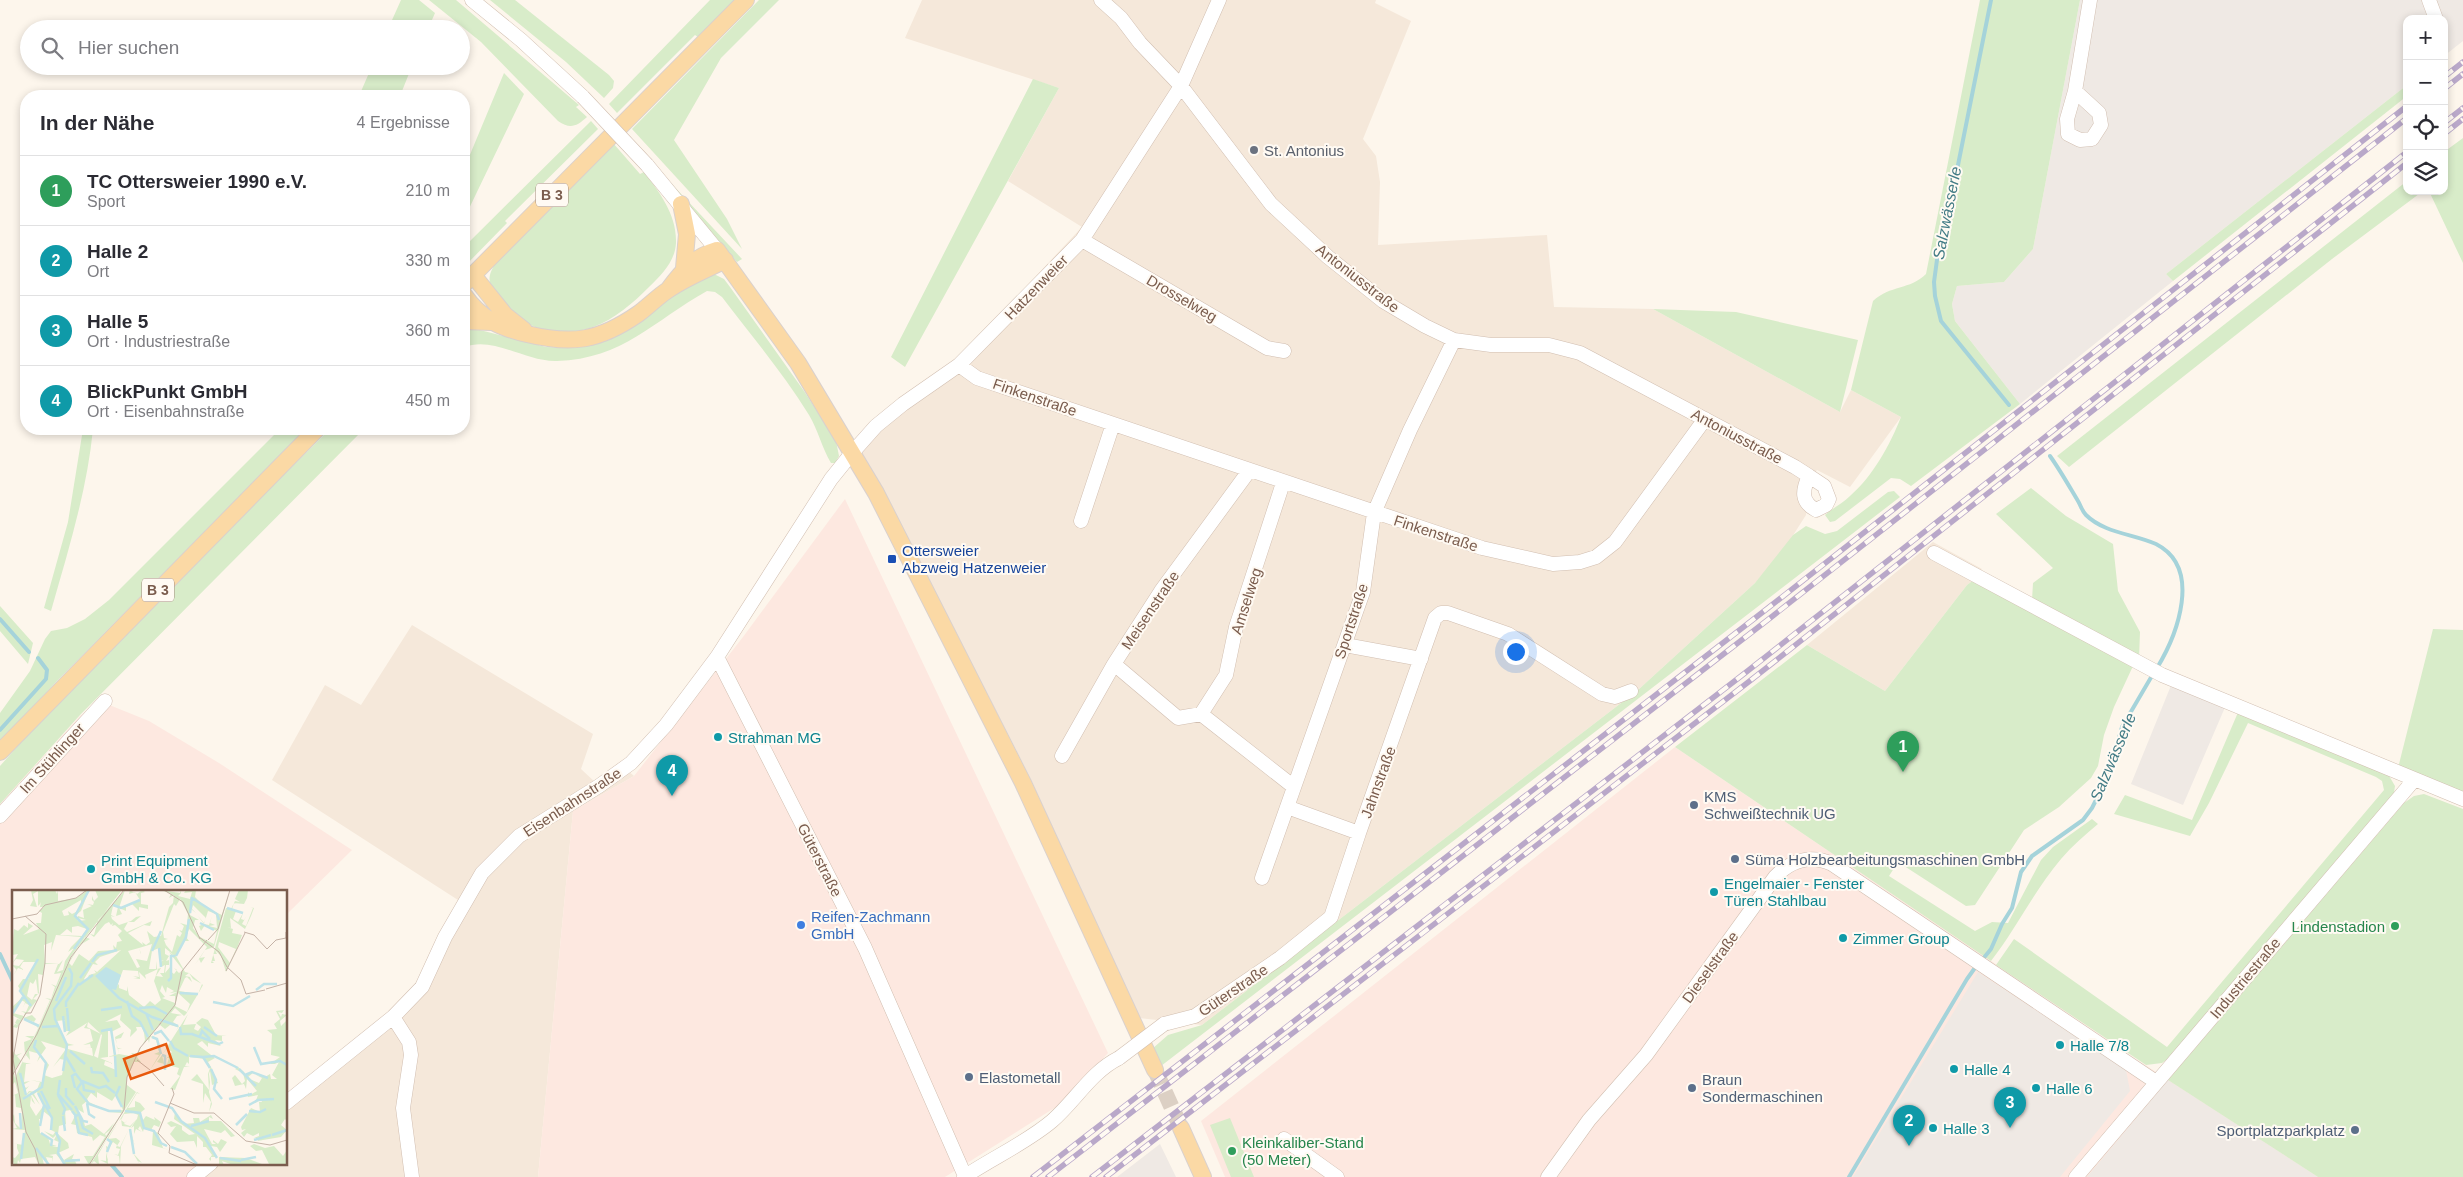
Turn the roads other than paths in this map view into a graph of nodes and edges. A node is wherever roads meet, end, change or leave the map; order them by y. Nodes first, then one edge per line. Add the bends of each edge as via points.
1 (472, 0) edge
2 (746, 0) edge
3 (1101, 0) edge
4 (1219, 0) edge
5 (2090, 0) edge
6 (2429, 0) edge
7 (2435, 15) edge
8 (1181, 86) junction
9 (2075, 92) dead end
10 (680, 204) junction
11 (1082, 240) junction
12 (721, 255) junction
13 (684, 268) junction
14 (470, 278) edge
15 (470, 282) edge
16 (668, 290) junction
17 (470, 303) edge
18 (470, 321) edge
19 (491, 322) junction
20 (532, 336) junction
21 (1454, 340) junction
22 (1284, 351) dead end
23 (959, 365) junction
24 (1706, 419) junction
25 (1113, 424) junction
26 (311, 435) edge
27 (852, 453) junction
28 (1248, 471) junction
29 (1808, 476) dead end
30 (1283, 483) junction
31 (1374, 513) junction
32 (1081, 521) dead end
33 (1934, 553) dead end
34 (1344, 645) junction
35 (717, 656) junction
36 (1421, 659) junction
37 (1114, 664) junction
38 (1631, 692) dead end
39 (105, 701) dead end
40 (1201, 714) junction
41 (0, 752) edge
42 (1062, 756) dead end
43 (2414, 780) junction
44 (1294, 787) junction
45 (2463, 799) edge
46 (1287, 808) junction
47 (0, 816) edge
48 (1359, 833) junction
49 (1262, 878) dead end
50 (393, 1017) junction
51 (1155, 1070) tunnel mouth
52 (2156, 1082) junction
53 (288, 1101) edge
54 (1181, 1128) tunnel mouth
55 (1284, 1139) dead end
56 (211, 1164) edge
57 (194, 1177) edge
58 (412, 1177) edge
59 (964, 1177) edge
60 (1203, 1177) edge
61 (1337, 1177) edge
62 (1548, 1177) edge
63 (2076, 1177) edge

1 - 10 street, bridge via 583,97
2 - 14 main road, B 3
3 - 8 street
4 - 8 street, Hatzenweier
5 - 9 street
6 - 7 street
8 - 11 street, Hatzenweier
8 - 21 street, Antoniusstraße via 1272,204 1298,230 1383,301
10 - 12 street
10 - 13 main road via 687,234
11 - 22 street, Drosselweg via 1268,348
11 - 23 street, Hatzenweier
12 - 13 main road via 702,255
12 - 16 main road
12 - 27 main road via 798,363
13 - 16 main road
15 - 20 main road
16 - 20 main road via 612,331 588,340 561,341
17 - 19 main road
18 - 19 main road
19 - 20 main road
21 - 24 street, Antoniusstraße via 1564,348
21 - 31 street, Sportstraße
23 - 25 street, Finkenstraße via 977,378
23 - 27 street, Hatzenweier via 896,409
24 - 29 street, Antoniusstraße
24 - 31 street, Finkenstraße via 1615,542 1596,557 1580,562 1552,564 1496,552
25 - 28 street, Finkenstraße
25 - 32 street
26 - 41 main road, B 3
27 - 35 street, Eisenbahnstraße via 831,479
27 - 51 main road via 906,551 1023,783
28 - 30 street, Finkenstraße
28 - 37 street, Meisenstraße via 1161,591
30 - 31 street, Finkenstraße
30 - 40 street, Amselweg via 1236,627 1226,675
31 - 34 street, Sportstraße via 1363,592
33 - 43 street via 2162,675
34 - 36 street
34 - 44 street, Sportstraße
35 - 50 street, Eisenbahnstraße via 666,726 631,763 519,836 482,873 445,937 422,987
35 - 59 street, Güterstraße via 865,948
36 - 38 street, Jahnstraße via 1436,618 1441,613 1448,613 1508,634 1602,694 1615,697
36 - 48 street, Jahnstraße
37 - 40 street via 1178,718
37 - 42 street, Meisenstraße
39 - 47 street, Im Stühlinger
40 - 44 street
43 - 45 street
43 - 52 street, Industriestraße
44 - 46 street, Sportstraße
46 - 48 street, Jahnstraße
46 - 49 street, Sportstraße
48 - 59 street, Güterstraße, bridge via 1330,917 1280,958 1196,1016 1164,1024 1120,1058 1100,1069 1050,1123
50 - 53 street, Eisenbahnstraße
50 - 58 street via 409,1042 411,1055 403,1108
52 - 62 street, Dieselstraße via 1832,864 1805,859 1787,866 1775,877 1646,1055 1589,1120
52 - 63 street, Industriestraße
54 - 60 main road
55 - 61 street
56 - 57 street

